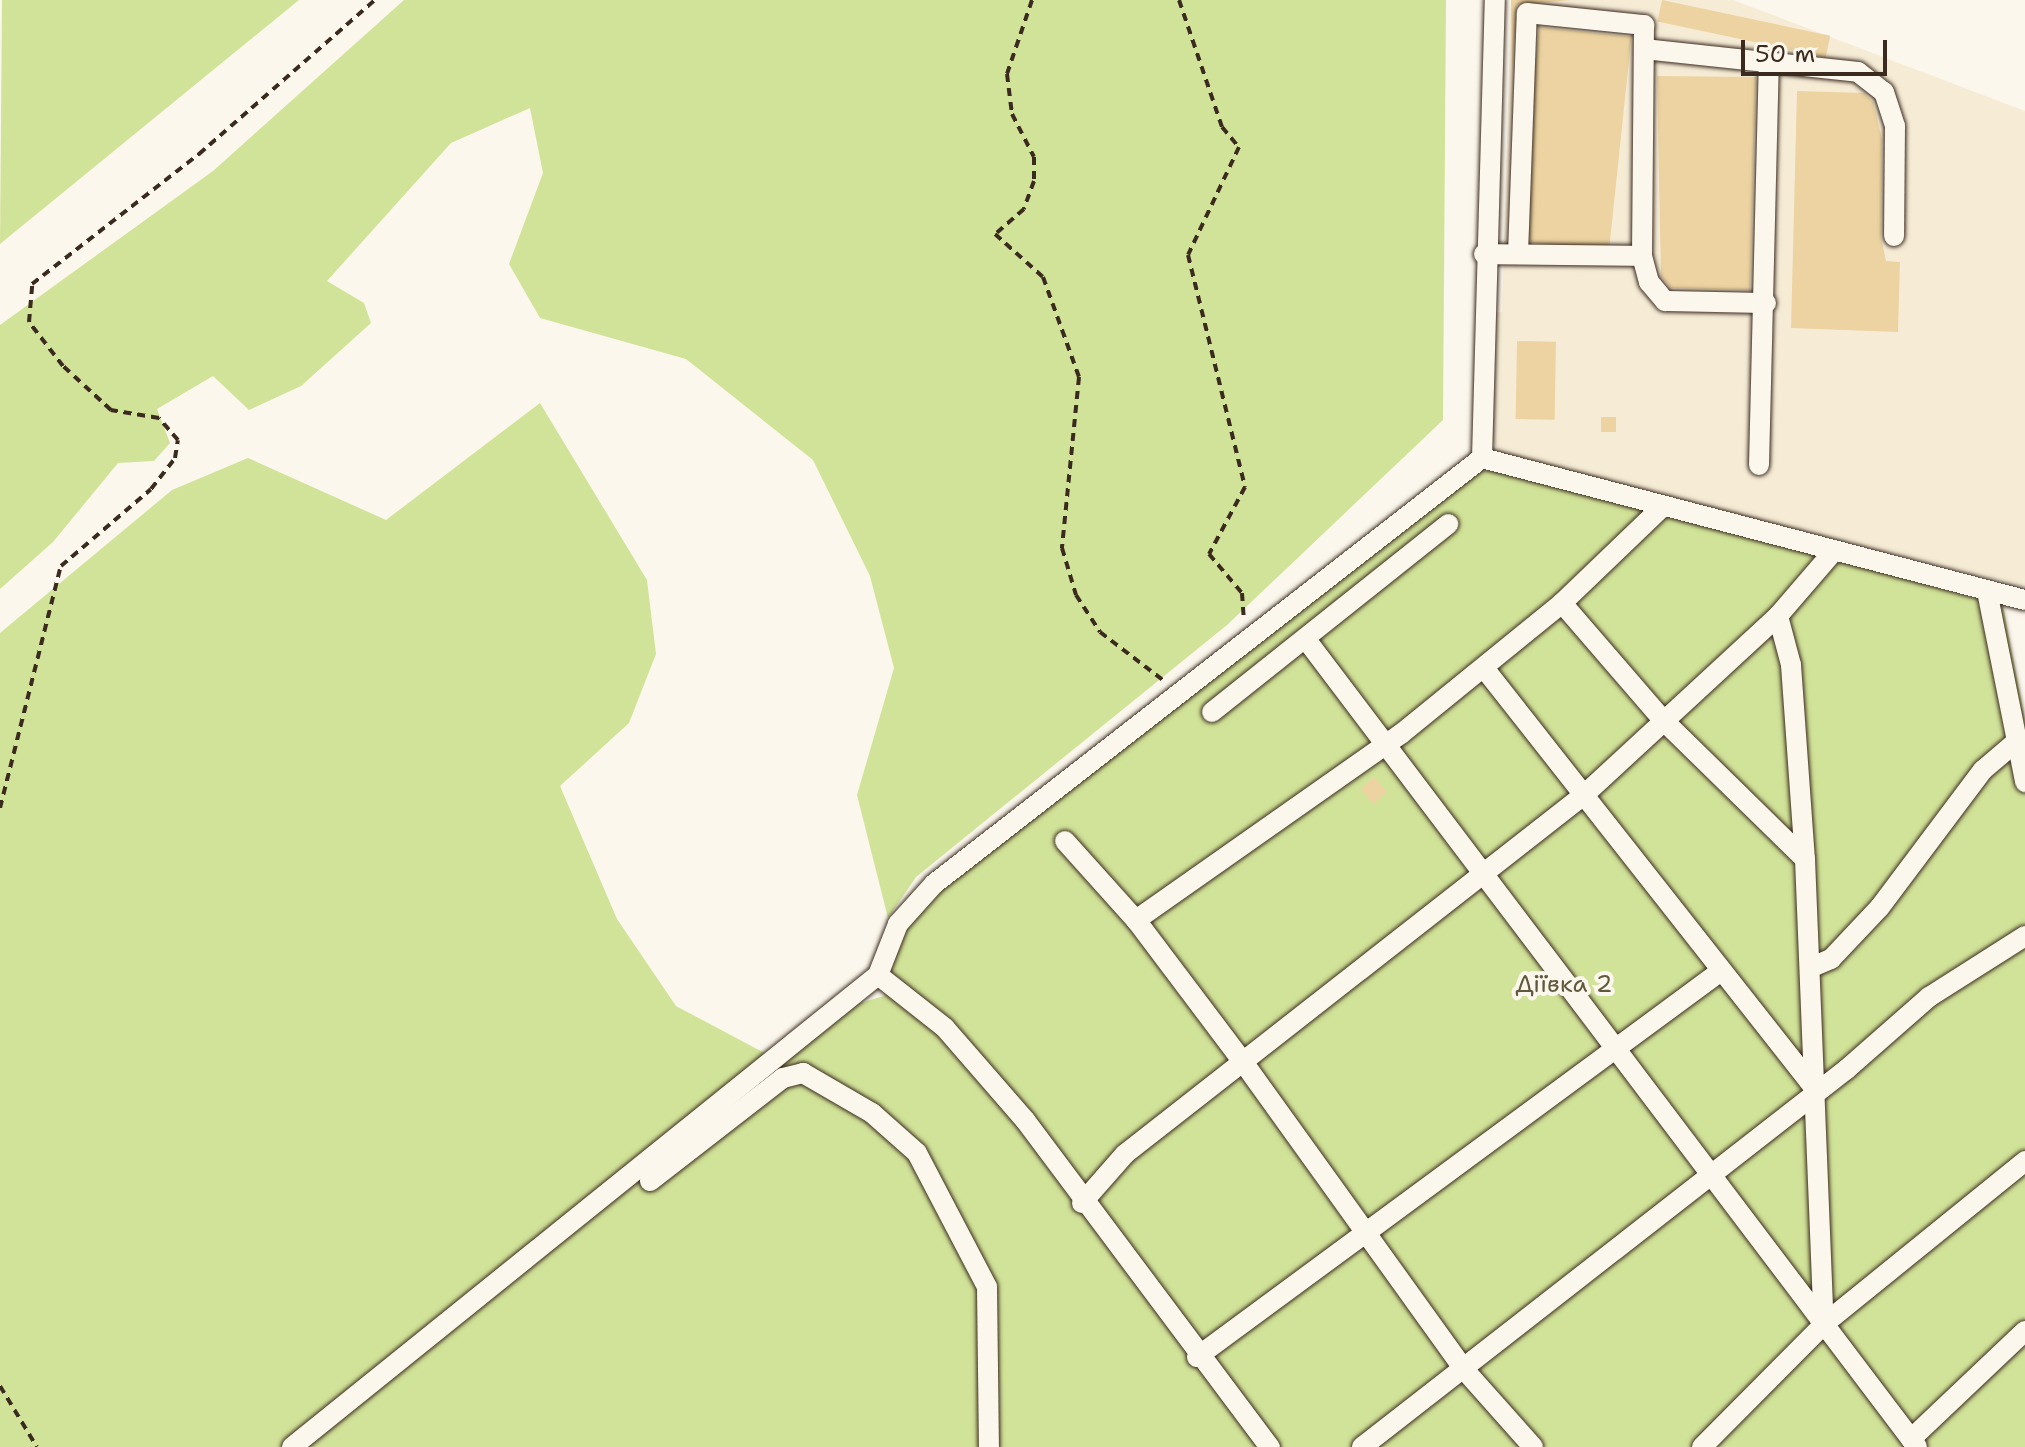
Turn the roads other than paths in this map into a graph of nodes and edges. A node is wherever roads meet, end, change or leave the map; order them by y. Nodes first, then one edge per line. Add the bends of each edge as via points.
1 (1495, 0) edge
2 (1644, 49) junction
3 (1769, 66) junction
4 (1894, 236) dead end
5 (1484, 254) junction
6 (1518, 254) junction
7 (1642, 256) junction
8 (1766, 303) junction
9 (1482, 458) junction
10 (1759, 465) dead end
11 (1663, 506) junction
12 (1448, 524) dead end
13 (1833, 552) junction
14 (1987, 591) junction
15 (2025, 600) edge
16 (1562, 603) junction
17 (1778, 616) junction
18 (1308, 642) junction
19 (1484, 668) junction
20 (1212, 712) dead end
21 (1664, 721) junction
22 (2017, 741) junction
23 (1384, 742) junction
24 (2025, 782) edge
25 (1585, 794) junction
26 (1065, 841) dead end
27 (1805, 859) junction
28 (1485, 874) junction
29 (1136, 920) junction
30 (2025, 936) edge
31 (1812, 967) junction
32 (1721, 971) junction
33 (878, 975) junction
34 (1616, 1044) junction
35 (1246, 1066) junction
36 (1816, 1090) junction
37 (2025, 1161) edge
38 (1714, 1174) junction
39 (650, 1181) dead end
40 (1082, 1203) junction
41 (1366, 1231) junction
42 (1824, 1324) junction
43 (2025, 1331) edge
44 (1197, 1357) junction
45 (1462, 1367) junction
46 (1914, 1443) edge
47 (292, 1447) edge
48 (989, 1447) edge
49 (1270, 1447) edge
50 (1362, 1447) edge
51 (1533, 1447) edge
52 (1702, 1447) edge

1 - 5 street
2 - 3 street
2 - 6 street via 1644,25 1527,13
2 - 7 street
3 - 4 street via 1858,72 1884,92 1895,126
3 - 8 street
5 - 6 street
5 - 9 street
6 - 7 street
7 - 8 street via 1665,301
8 - 10 street
9 - 11 street
9 - 33 street via 934,884 898,924
11 - 13 street
11 - 16 street
12 - 18 street
13 - 14 street
13 - 17 street
14 - 15 street
14 - 22 street
16 - 19 street
16 - 21 street
17 - 21 street
17 - 27 street via 1791,665
18 - 20 street
18 - 23 street
19 - 23 street
19 - 25 street
21 - 25 street
21 - 27 street
22 - 24 street
22 - 31 street via 1983,770 1880,907 1831,959
23 - 28 street
23 - 29 street
25 - 28 street
25 - 32 street
26 - 29 street
27 - 31 street
28 - 34 street
28 - 35 street
29 - 35 street
30 - 36 street via 1929,997
31 - 36 street
32 - 34 street
32 - 36 street
33 - 40 street via 945,1028 1025,1120
33 - 47 street
34 - 38 street
34 - 41 street
35 - 40 street via 1125,1154
35 - 41 street
36 - 38 street
36 - 42 street
37 - 42 street
38 - 42 street
38 - 45 street
39 - 48 street via 783,1078 803,1073 872,1113 917,1153 987,1287
40 - 44 street
41 - 44 street
41 - 45 street
42 - 46 street
42 - 52 street
43 - 46 street
44 - 49 street
45 - 50 street
45 - 51 street

